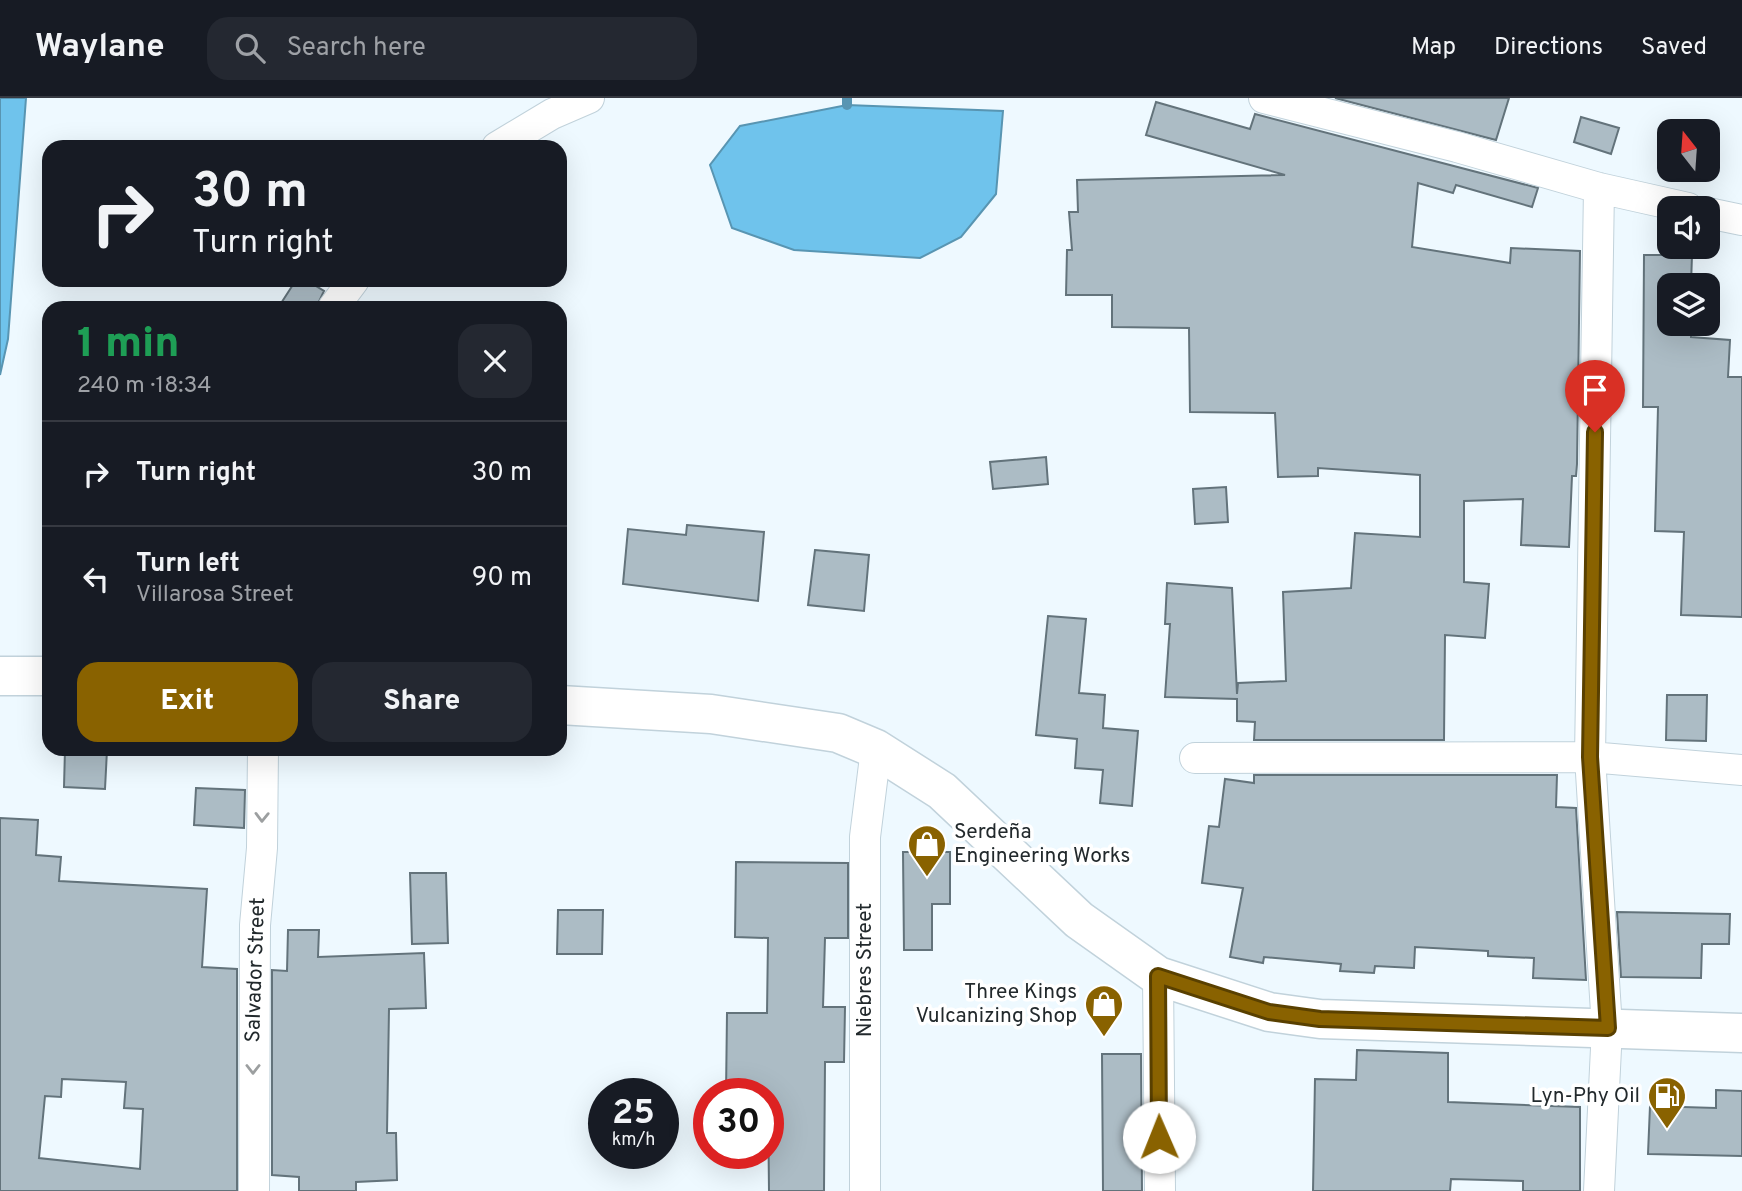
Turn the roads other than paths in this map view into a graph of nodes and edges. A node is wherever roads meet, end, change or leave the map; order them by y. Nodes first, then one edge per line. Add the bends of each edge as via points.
1 (589, 98) edge
2 (1264, 98) edge
3 (509, 140) edge
4 (1599, 188) junction
5 (1657, 201) edge
6 (1720, 215) edge
7 (1742, 220) edge
8 (0, 676) edge
9 (42, 676) edge
10 (567, 705) edge
11 (876, 749) junction
12 (263, 756) edge
13 (1590, 757) junction
14 (1195, 758) dead end
15 (1742, 770) edge
16 (1158, 976) junction
17 (1608, 1028) junction
18 (1742, 1033) edge
19 (254, 1191) edge
20 (865, 1191) edge
21 (1160, 1191) edge
22 (1599, 1191) edge

1 - 3 street
2 - 4 street
4 - 5 street
4 - 13 street
6 - 7 street
8 - 9 main road
10 - 11 main road via 711,714 798,725 838,733
11 - 16 main road via 942,791 1079,920
11 - 20 street, Niebres Street via 865,838
12 -> 19 street, Salvador Street via 254,962
13 - 14 street
13 - 15 street
13 - 17 street
16 - 17 main road via 1269,1012 1320,1019
16 - 21 street
17 - 18 main road
17 - 22 street

